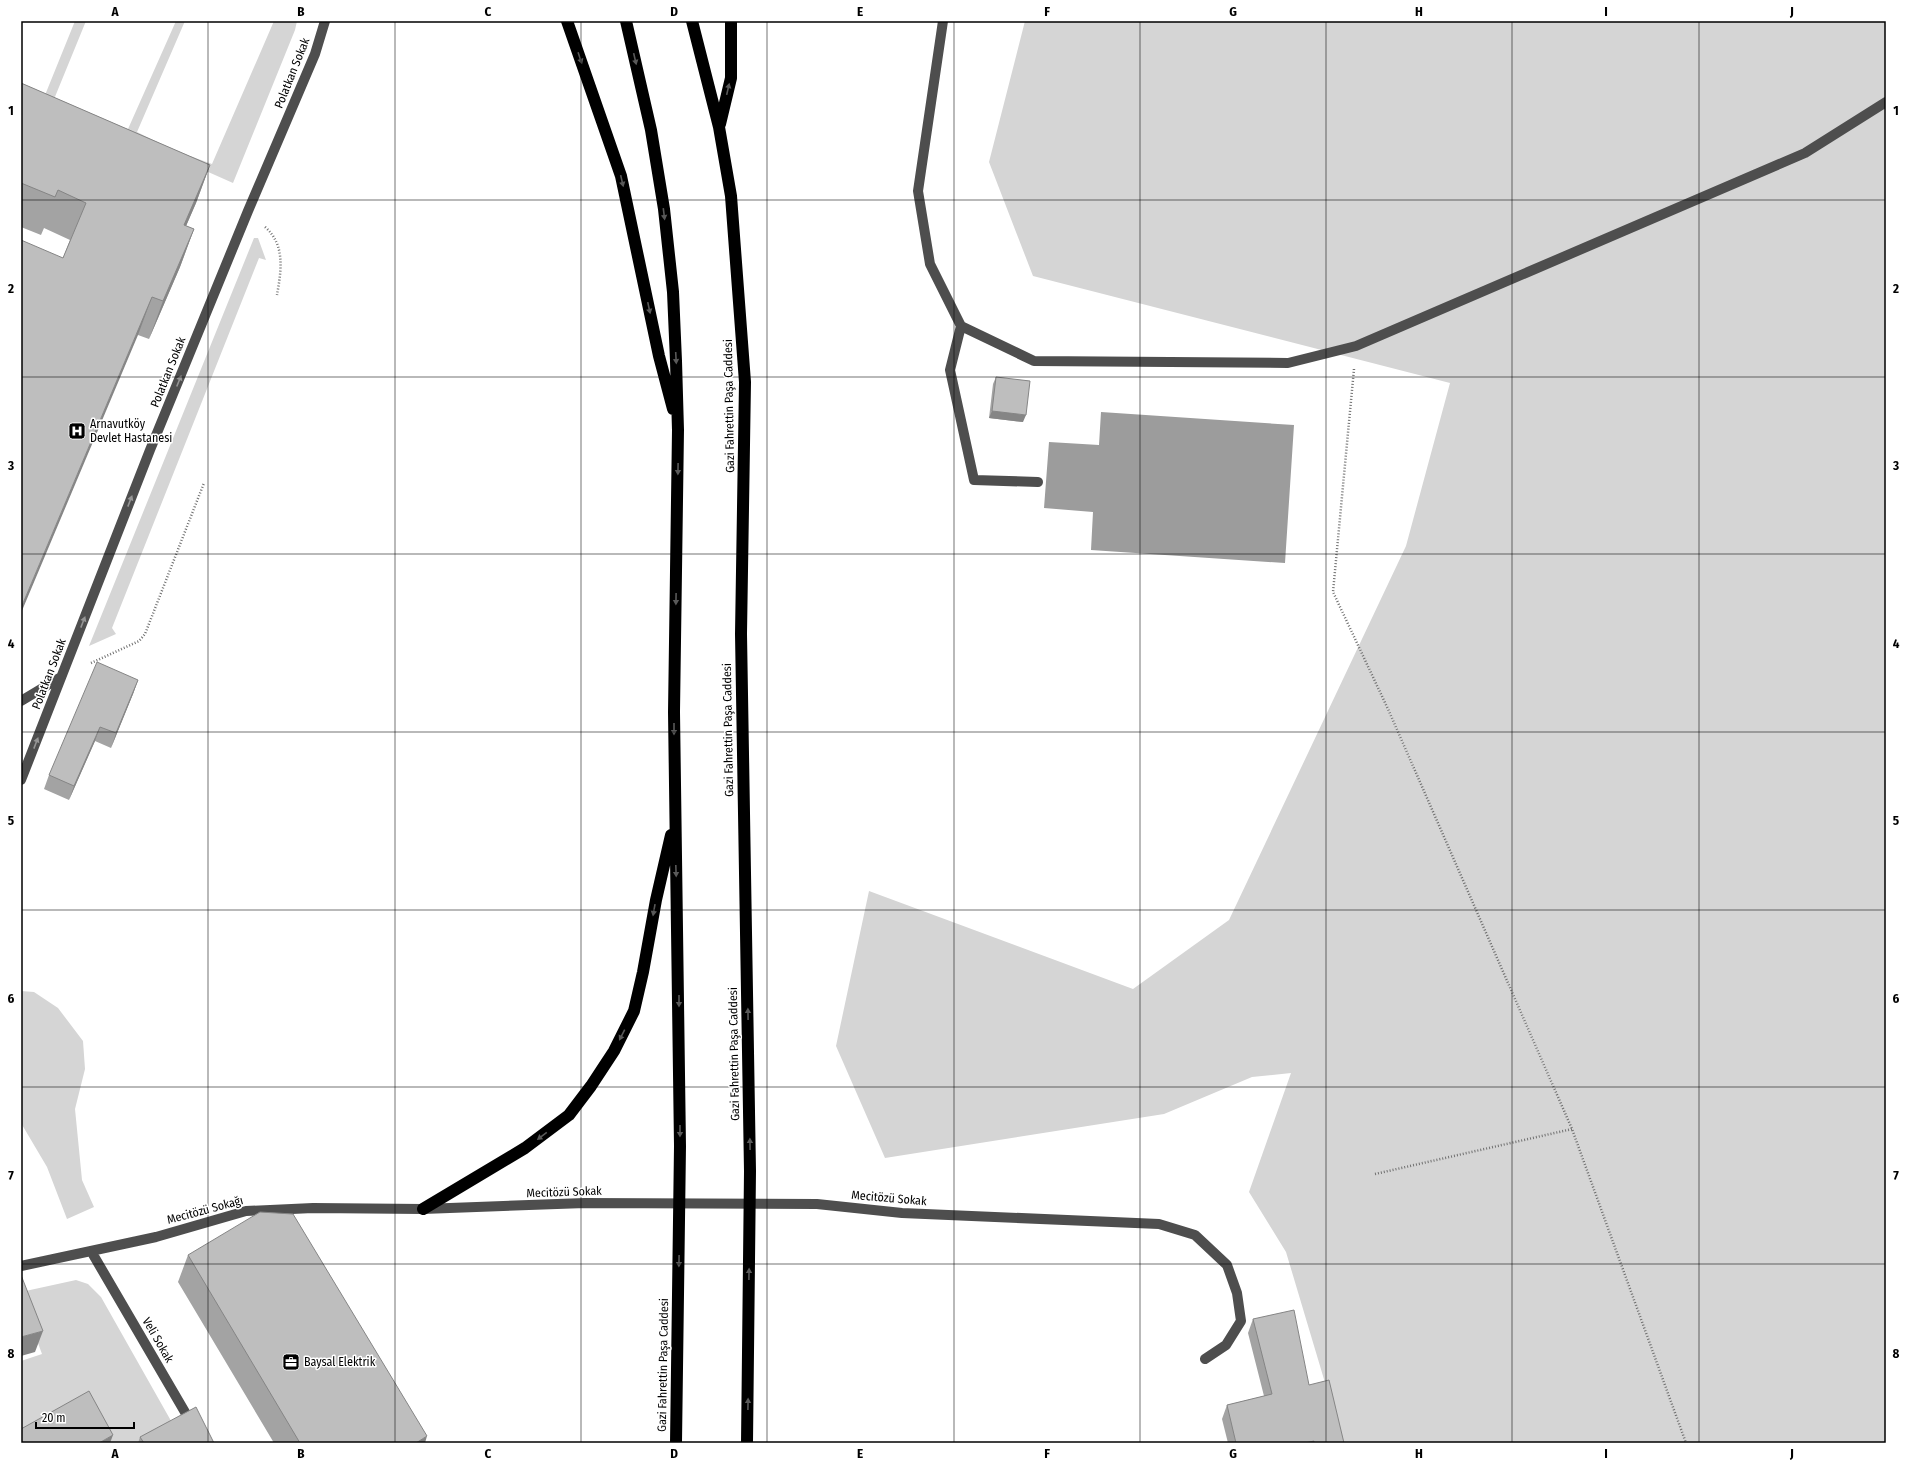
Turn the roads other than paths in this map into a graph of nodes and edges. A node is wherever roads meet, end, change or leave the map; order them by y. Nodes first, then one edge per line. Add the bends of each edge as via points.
1 (325, 21) edge
2 (567, 21) edge
3 (626, 21) edge
4 (692, 21) edge
5 (731, 21) edge
6 (943, 21) edge
7 (1886, 102) edge
8 (719, 127) junction
9 (961, 326) junction
10 (678, 430) junction
11 (1038, 482) dead end
12 (61, 677) junction
13 (21, 701) edge
14 (21, 780) edge
15 (675, 818) junction
16 (423, 1209) junction
17 (92, 1251) junction
18 (21, 1266) edge
19 (1205, 1359) dead end
20 (203, 1443) edge
21 (676, 1443) edge
22 (747, 1443) edge

12 -> 1 street, Polatkan Sokak via 150,450 315,54
2 -> 10 highway via 621,176 659,356
3 -> 10 highway, Gazi Fahrettin Paşa Caddesi via 651,130 664,210 673,292
4 - 8 highway, Gazi Fahrettin Paşa Caddesi
8 -> 5 highway via 731,78
6 - 9 street via 918,191 930,264
7 - 9 street via 1805,152 1356,346 1288,363 1034,360
22 -> 8 highway, Gazi Fahrettin Paşa Caddesi via 750,1171 741,634 745,382 731,196
9 - 11 street via 950,370 974,480
10 -> 15 highway, Gazi Fahrettin Paşa Caddesi
12 - 13 street
14 -> 12 street, Polatkan Sokak
15 -> 16 highway via 634,1011 614,1051 569,1115 525,1148
15 -> 21 highway, Gazi Fahrettin Paşa Caddesi via 680,1138
16 - 17 street, Mecitözü Sokağı via 313,1208 246,1211 156,1237
16 - 19 street, Mecitözü Sokak via 585,1203 817,1204 902,1213 1159,1224 1195,1235 1227,1265 1237,1293 1241,1321 1226,1345
17 - 18 street, Mecitözü Sokağı
17 - 20 street, Veli Sokak

